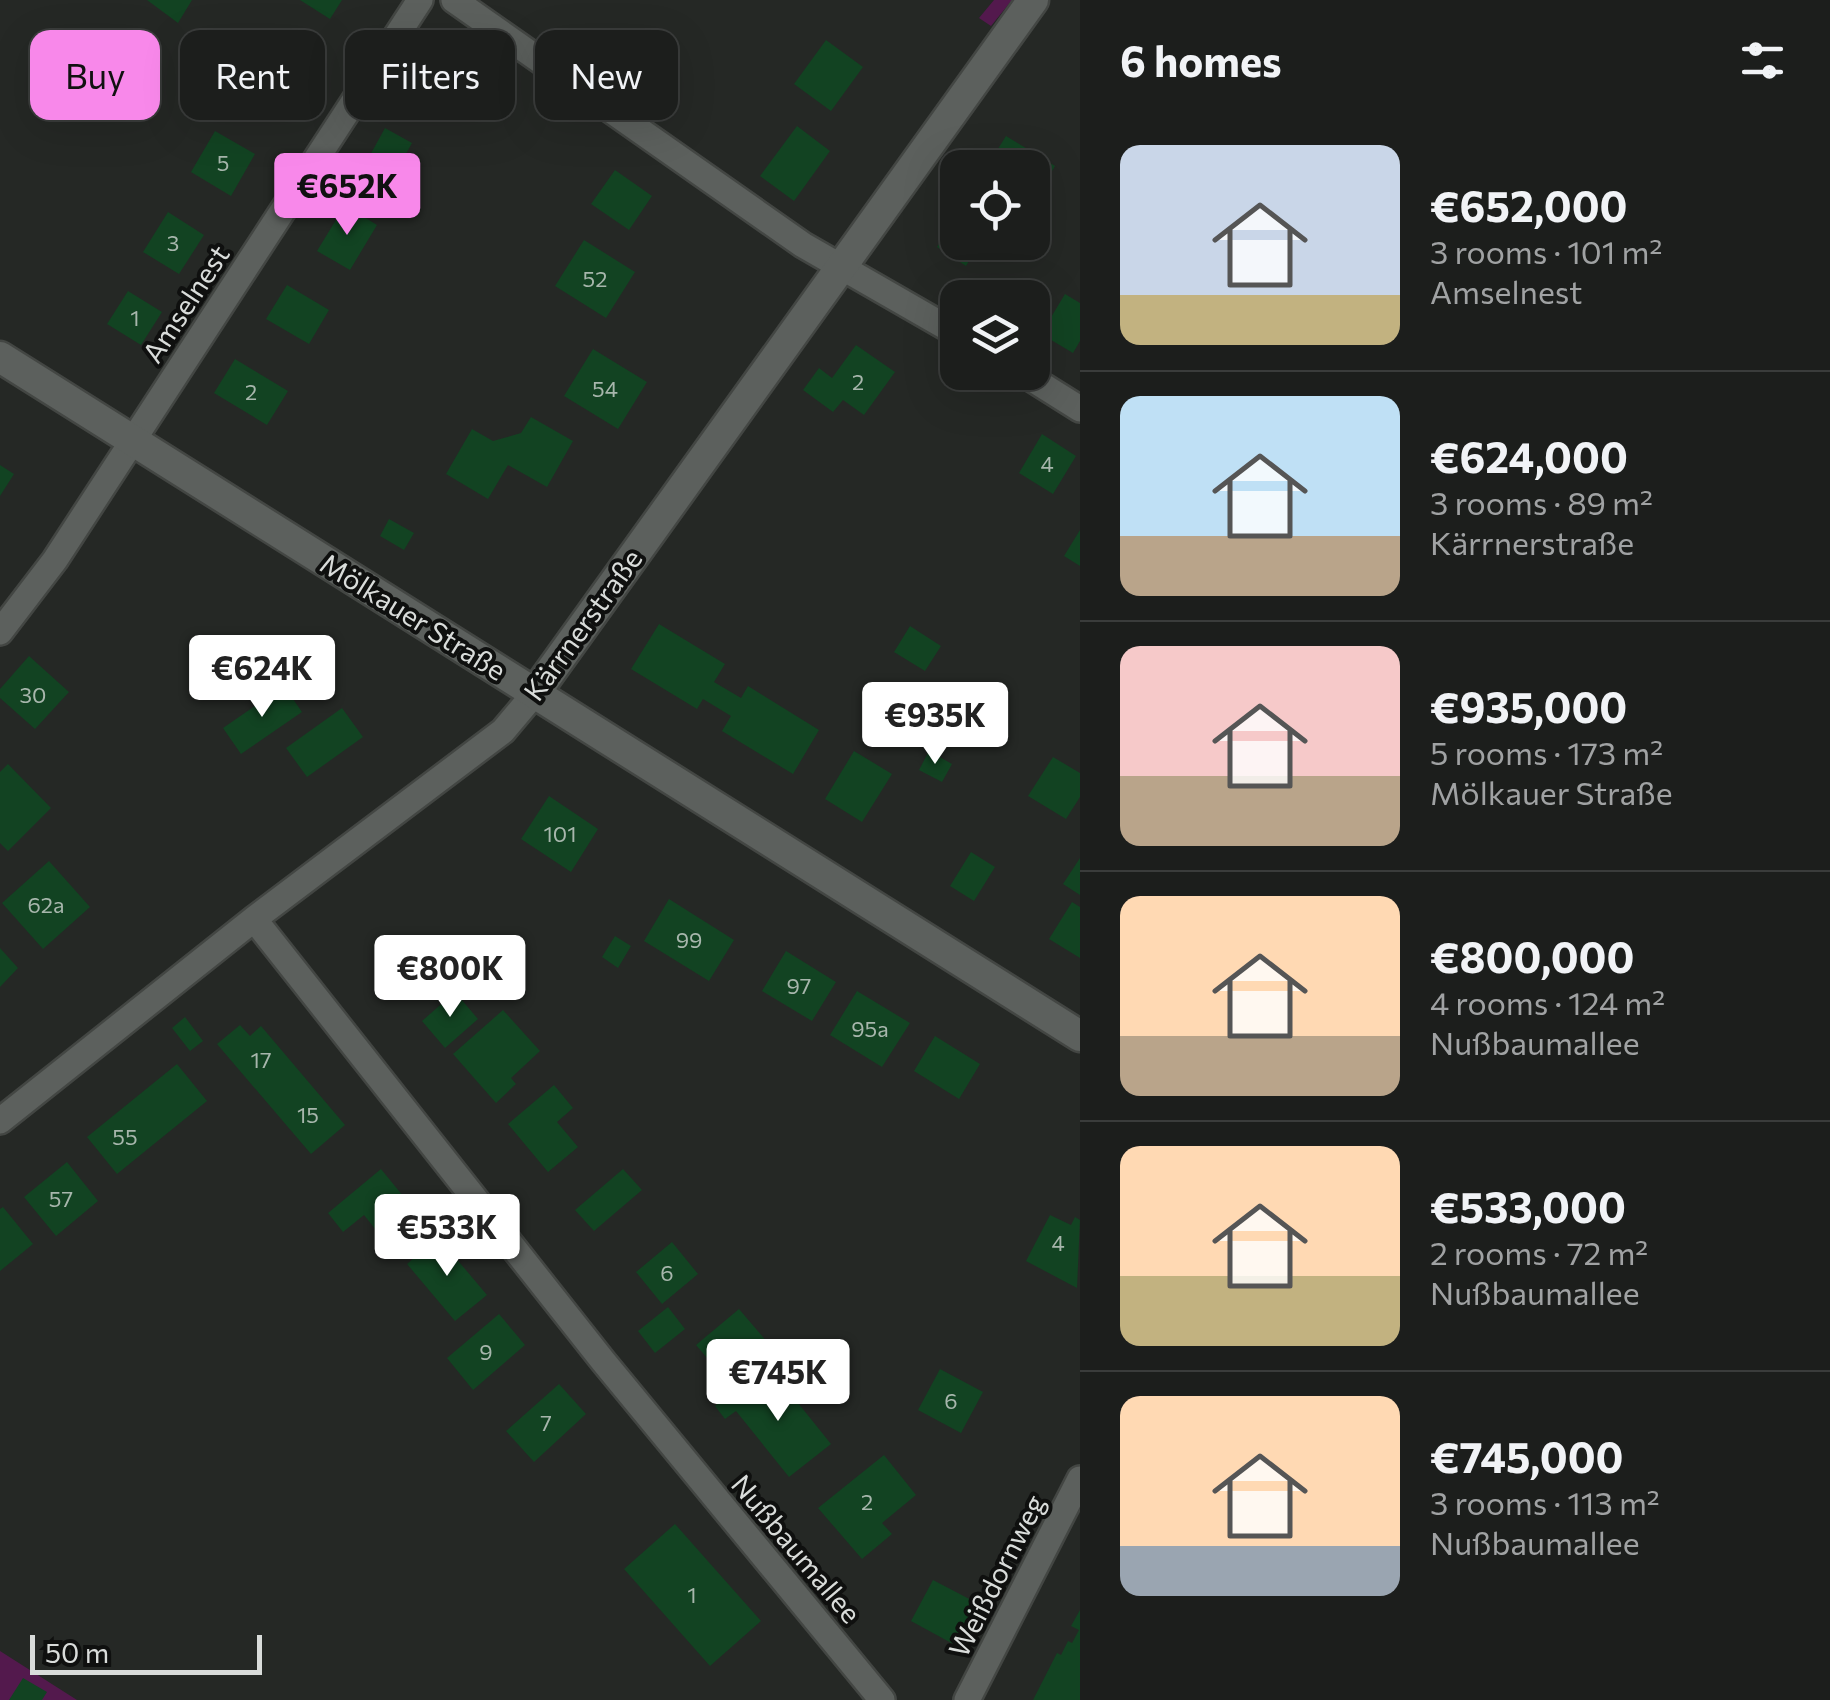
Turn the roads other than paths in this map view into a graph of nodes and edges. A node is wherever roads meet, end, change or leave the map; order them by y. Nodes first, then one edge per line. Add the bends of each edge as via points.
1 (420, 0) edge
2 (454, 0) edge
3 (1033, 0) edge
4 (843, 264) junction
5 (940, 323) edge
6 (0, 357) edge
7 (1050, 390) edge
8 (1080, 409) edge
9 (133, 441) junction
10 (0, 632) edge
11 (535, 694) junction
12 (254, 918) junction
13 (1080, 1036) edge
14 (0, 1120) edge
15 (1080, 1479) edge
16 (882, 1700) edge
17 (967, 1700) edge

1 - 9 street, Amselnest
2 - 4 street via 803,245
3 - 4 street, Kärrnerstraße
4 - 5 street
4 - 11 street, Kärrnerstraße
6 - 9 street, Mölkauer Straße
7 - 8 street
9 - 10 street, Amselnest
9 - 11 street, Mölkauer Straße
11 - 12 street, Kärrnerstraße via 503,732
11 - 13 street, Mölkauer Straße
12 - 14 street, Kärrnerstraße
12 - 16 street, Nußbaumallee via 603,1361
15 - 17 street, Weißdornweg

